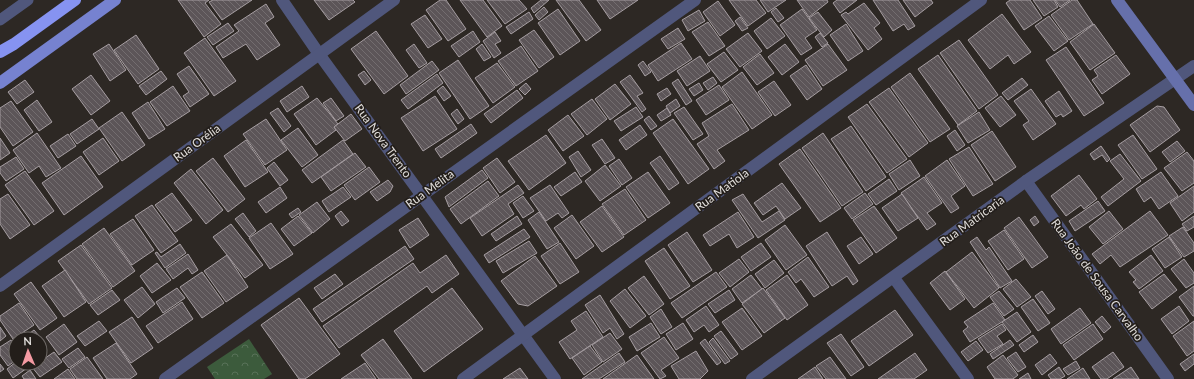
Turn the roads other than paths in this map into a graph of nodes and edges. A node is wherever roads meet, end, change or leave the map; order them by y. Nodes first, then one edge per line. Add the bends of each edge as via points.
1 (28, 0) edge
2 (75, 0) edge
3 (115, 0) edge
4 (282, 0) edge
5 (394, 0) edge
6 (696, 0) edge
7 (981, 0) edge
8 (1117, 0) edge
9 (0, 20) edge
10 (0, 52) edge
11 (319, 54) junction
12 (1194, 66) edge
13 (1176, 80) junction
14 (0, 83) edge
15 (1194, 105) edge
16 (1026, 182) junction
17 (422, 195) junction
18 (894, 278) junction
19 (0, 286) edge
20 (524, 336) junction
21 (756, 378) edge
22 (165, 379) edge
23 (463, 379) edge
24 (555, 379) edge
25 (968, 379) edge
26 (1168, 379) edge

1 - 9 lane
2 - 10 highway
3 - 14 main road
4 - 11 street, Rua Nova Trento
5 - 11 street, Rua Orélia
6 - 17 street, Rua Melita
7 - 20 street, Rua Matiola
8 - 13 main road
11 - 17 street, Rua Nova Trento
11 - 19 street, Rua Orélia
12 - 13 street, Rua Matricaria
13 - 15 main road
13 - 16 street, Rua Matricaria
16 - 18 street, Rua Matricaria
16 - 26 street, Rua João de Sousa Carvalho
17 - 20 street, Rua Nova Trento
17 - 22 street, Rua Melita
18 - 21 street, Rua Matricaria
18 - 25 street
20 - 23 street, Rua Matiola
20 - 24 street, Rua Nova Trento

